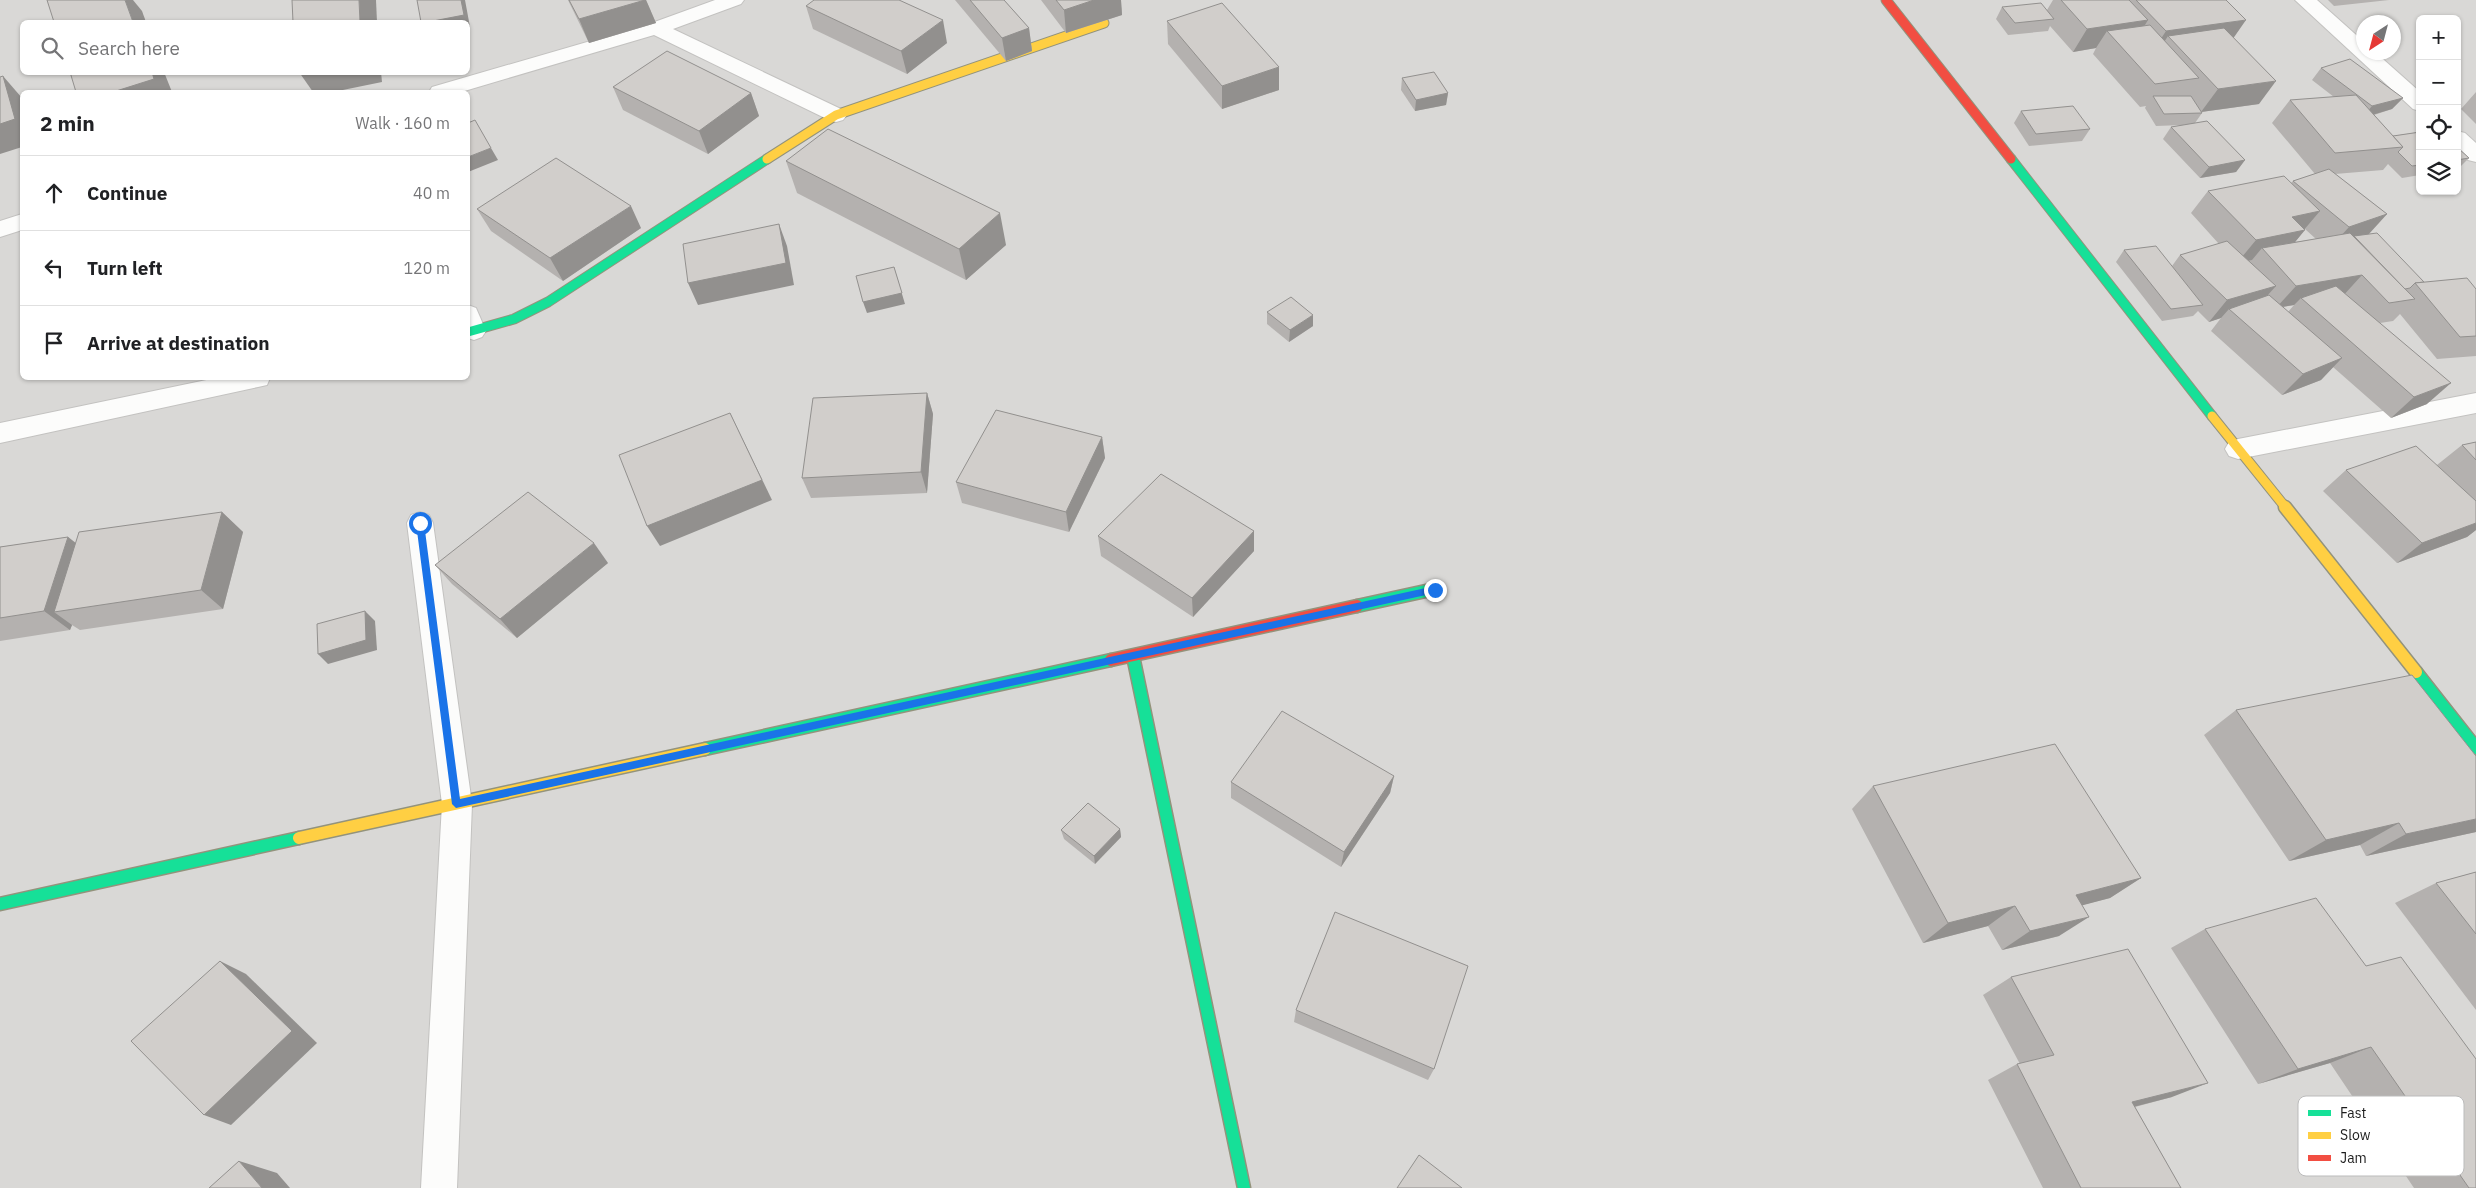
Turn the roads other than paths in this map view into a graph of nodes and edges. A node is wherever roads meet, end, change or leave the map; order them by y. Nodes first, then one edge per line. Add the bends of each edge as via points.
1 (734, 0) edge
2 (1886, 0) edge
3 (2305, 0) edge
4 (1104, 23) dead end
5 (656, 28) junction
6 (446, 90) edge
7 (2416, 100) edge
8 (836, 115) junction
9 (2461, 142) edge
10 (2476, 155) edge
11 (20, 223) edge
12 (0, 228) edge
13 (470, 326) edge
14 (249, 380) edge
15 (2476, 403) edge
16 (0, 434) edge
17 (2238, 449) junction
18 (420, 523) dead end
19 (1435, 590) dead end
20 (1134, 656) junction
21 (2476, 748) edge
22 (456, 804) junction
23 (0, 904) edge
24 (439, 1188) edge
25 (1244, 1188) edge

1 - 5 street
2 - 17 street
3 - 7 street
4 - 8 street
5 - 6 street
5 - 8 street
8 - 13 street via 548,302 514,319
9 - 10 street
11 - 12 street
14 - 16 street
15 - 17 street
17 - 21 street
18 - 22 street
19 - 20 street
20 - 22 street
20 - 25 street
22 - 23 street
22 - 24 street

